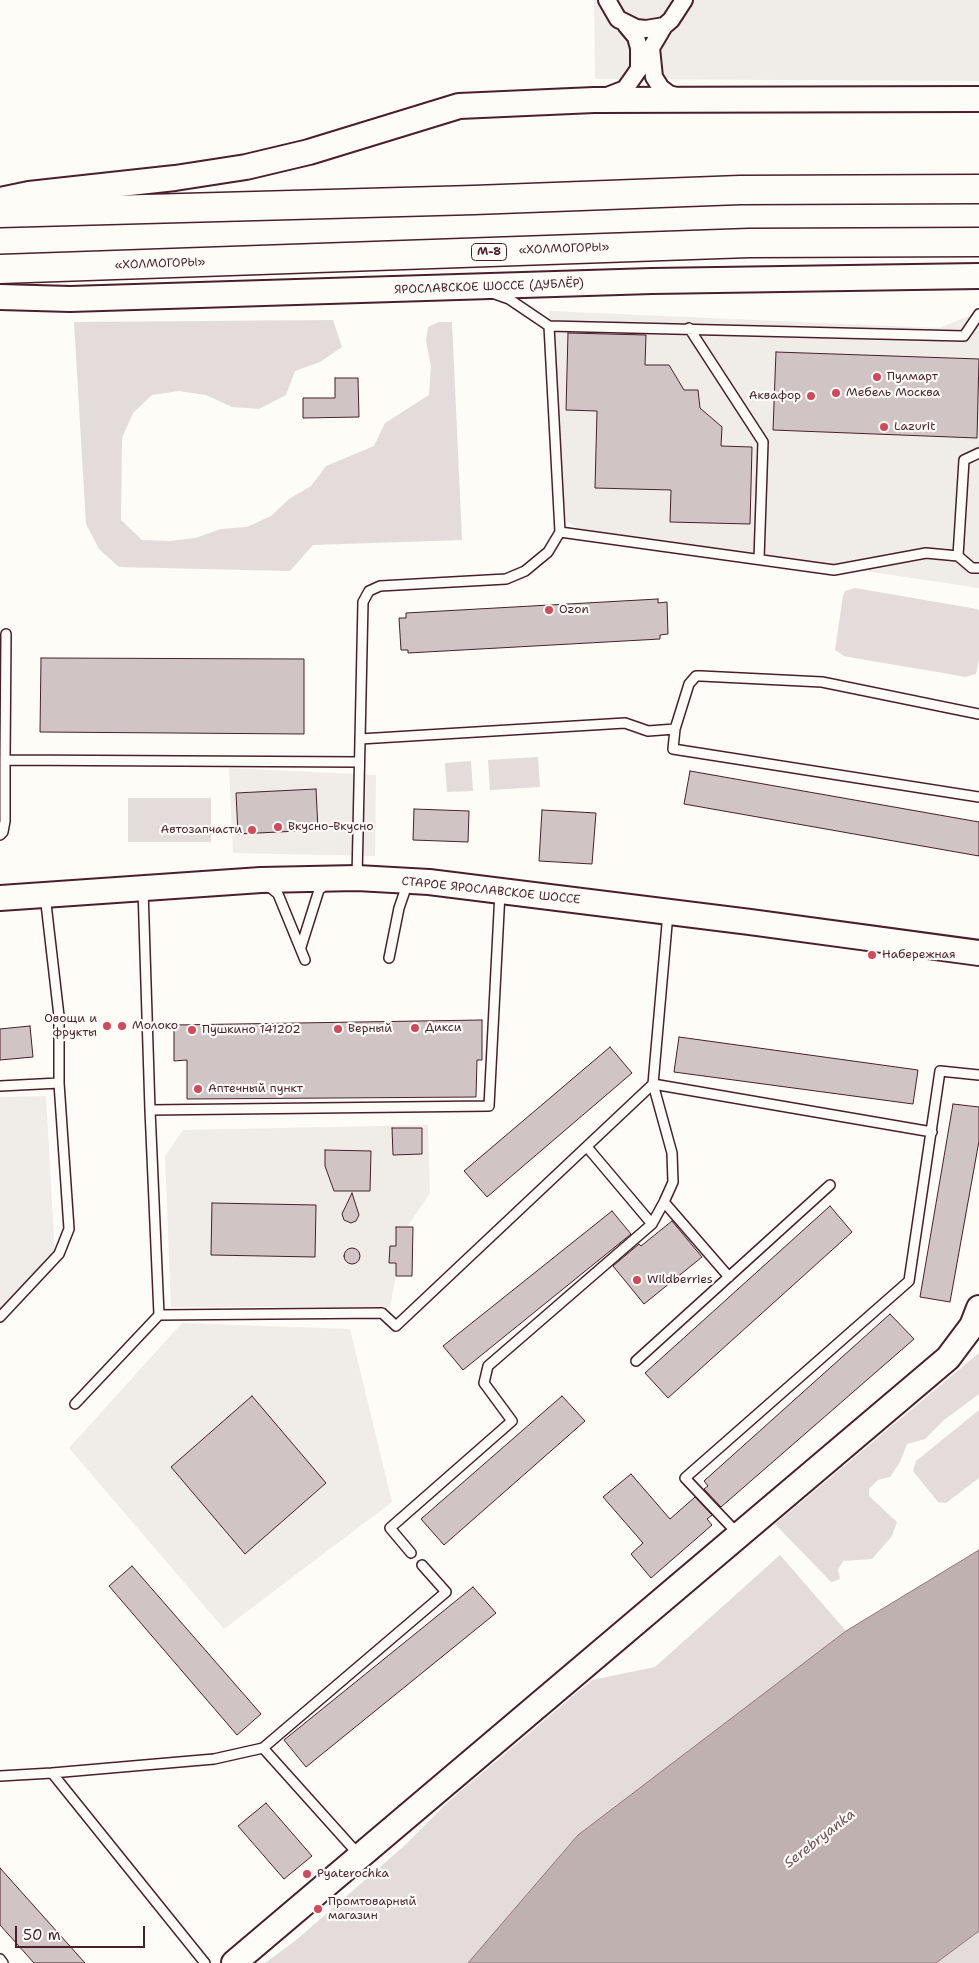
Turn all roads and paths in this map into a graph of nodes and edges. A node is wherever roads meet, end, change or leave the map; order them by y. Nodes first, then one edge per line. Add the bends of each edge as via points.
1 (607, 0) edge
2 (684, 0) edge
3 (626, 25) junction
4 (664, 26) junction
5 (979, 99) edge
6 (594, 100) junction
7 (686, 100) junction
8 (979, 189) edge
9 (0, 200) edge
10 (0, 213) edge
11 (979, 242) edge
12 (0, 269) edge
13 (979, 276) edge
14 (437, 290) junction
15 (0, 296) edge
16 (979, 314) edge
17 (549, 326) junction
18 (689, 328) junction
19 (979, 453) edge
20 (560, 532) junction
21 (958, 556) junction
22 (758, 559) junction
23 (979, 568) edge
24 (6, 634) dead end
25 (979, 714) edge
26 (675, 729) junction
27 (360, 739) junction
28 (5, 760) junction
29 (359, 762) junction
30 (2, 787) edge
31 (979, 797) edge
32 (0, 835) edge
33 (332, 878) junction
34 (356, 878) junction
35 (261, 880) junction
36 (408, 881) junction
37 (143, 888) junction
38 (500, 890) junction
39 (45, 895) junction
40 (0, 898) edge
41 (668, 912) junction
42 (301, 948) junction
43 (979, 953) edge
44 (390, 958) dead end
45 (305, 960) dead end
46 (979, 1075) edge
47 (59, 1083) junction
48 (653, 1084) junction
49 (0, 1086) edge
50 (150, 1110) junction
51 (932, 1132) junction
52 (586, 1147) junction
53 (830, 1185) dead end
54 (664, 1202) junction
55 (652, 1224) junction
56 (729, 1277) junction
57 (979, 1308) edge
58 (159, 1314) junction
59 (0, 1317) edge
60 (636, 1361) dead end
61 (75, 1404) dead end
62 (739, 1536) junction
63 (411, 1553) dead end
64 (422, 1565) dead end
65 (263, 1748) junction
66 (52, 1773) junction
67 (0, 1776) edge
68 (361, 1857) junction
69 (0, 1959) edge
70 (3, 1963) edge
71 (205, 1963) edge
72 (234, 1963) edge

1 - 3 street via 612,11
2 - 4 street via 677,14
3 - 4 street via 646,30
3 - 6 street via 640,48 639,69 625,89
4 - 7 street via 651,48 654,77 669,94
5 - 7 street
6 - 7 street
6 - 9 street via 459,106 309,152 246,167
8 - 10 highway via 740,190
11 - 12 highway, «ХОЛМОГОРЫ» / М-8 via 749,243
13 - 14 street, ЯРОСЛАВСКОЕ ШОССЕ (ДУБЛЁР) via 652,281
14 - 15 street, ЯРОСЛАВСКОЕ ШОССЕ (ДУБЛЁР) via 70,299
14 - 17 lane via 481,289 509,299
16 - 18 lane via 964,336
17 - 18 lane
17 - 20 lane
18 - 22 lane via 763,442
19 - 21 lane via 964,460
20 - 22 lane
20 - 27 lane via 548,552 525,571 506,580 380,586 368,591 363,602
21 - 22 lane via 926,553 834,570
21 - 23 lane via 972,568
24 - 28 lane
25 - 26 lane via 822,682 696,676 690,684
26 - 27 lane via 648,731 625,723
26 - 31 lane via 674,749
27 - 29 lane
28 - 29 lane
28 - 30 lane
29 - 34 lane
30 - 32 lane via 5,821
33 - 34 street, СТАРОЕ ЯРОСЛАВСКОЕ ШОССЕ
33 - 35 street, СТАРОЕ ЯРОСЛАВСКОЕ ШОССЕ
33 - 42 lane via 319,890
34 - 36 street, СТАРОЕ ЯРОСЛАВСКОЕ ШОССЕ
35 - 37 street, СТАРОЕ ЯРОСЛАВСКОЕ ШОССЕ
35 - 42 lane via 278,894
36 - 38 street, СТАРОЕ ЯРОСЛАВСКОЕ ШОССЕ
36 - 44 lane via 399,908
37 - 39 street, СТАРОЕ ЯРОСЛАВСКОЕ ШОССЕ
37 - 50 lane
38 - 41 street, СТАРОЕ ЯРОСЛАВСКОЕ ШОССЕ
38 - 50 lane via 489,1106
39 - 40 street, СТАРОЕ ЯРОСЛАВСКОЕ ШОССЕ
39 - 47 lane via 59,1016
41 - 43 street, СТАРОЕ ЯРОСЛАВСКОЕ ШОССЕ
41 - 48 lane
42 - 45 lane
46 - 51 lane via 940,1071
47 - 49 lane
47 - 59 lane via 69,1229 59,1254
48 - 51 lane
48 - 52 lane
48 - 54 lane via 672,1152 674,1182
50 - 58 lane
51 - 62 lane via 909,1281 686,1478
52 - 55 lane
52 - 58 lane via 396,1326 382,1313
53 - 56 lane
54 - 55 lane
54 - 56 lane
55 - 63 lane via 488,1366 484,1384 512,1421 390,1528
56 - 60 lane
57 - 62 street via 972,1326 948,1358
58 - 61 lane
62 - 68 street
64 - 65 lane via 446,1592
65 - 66 lane via 214,1759
65 - 68 lane
66 - 67 lane
66 - 71 lane
68 - 72 street
69 - 70 lane

